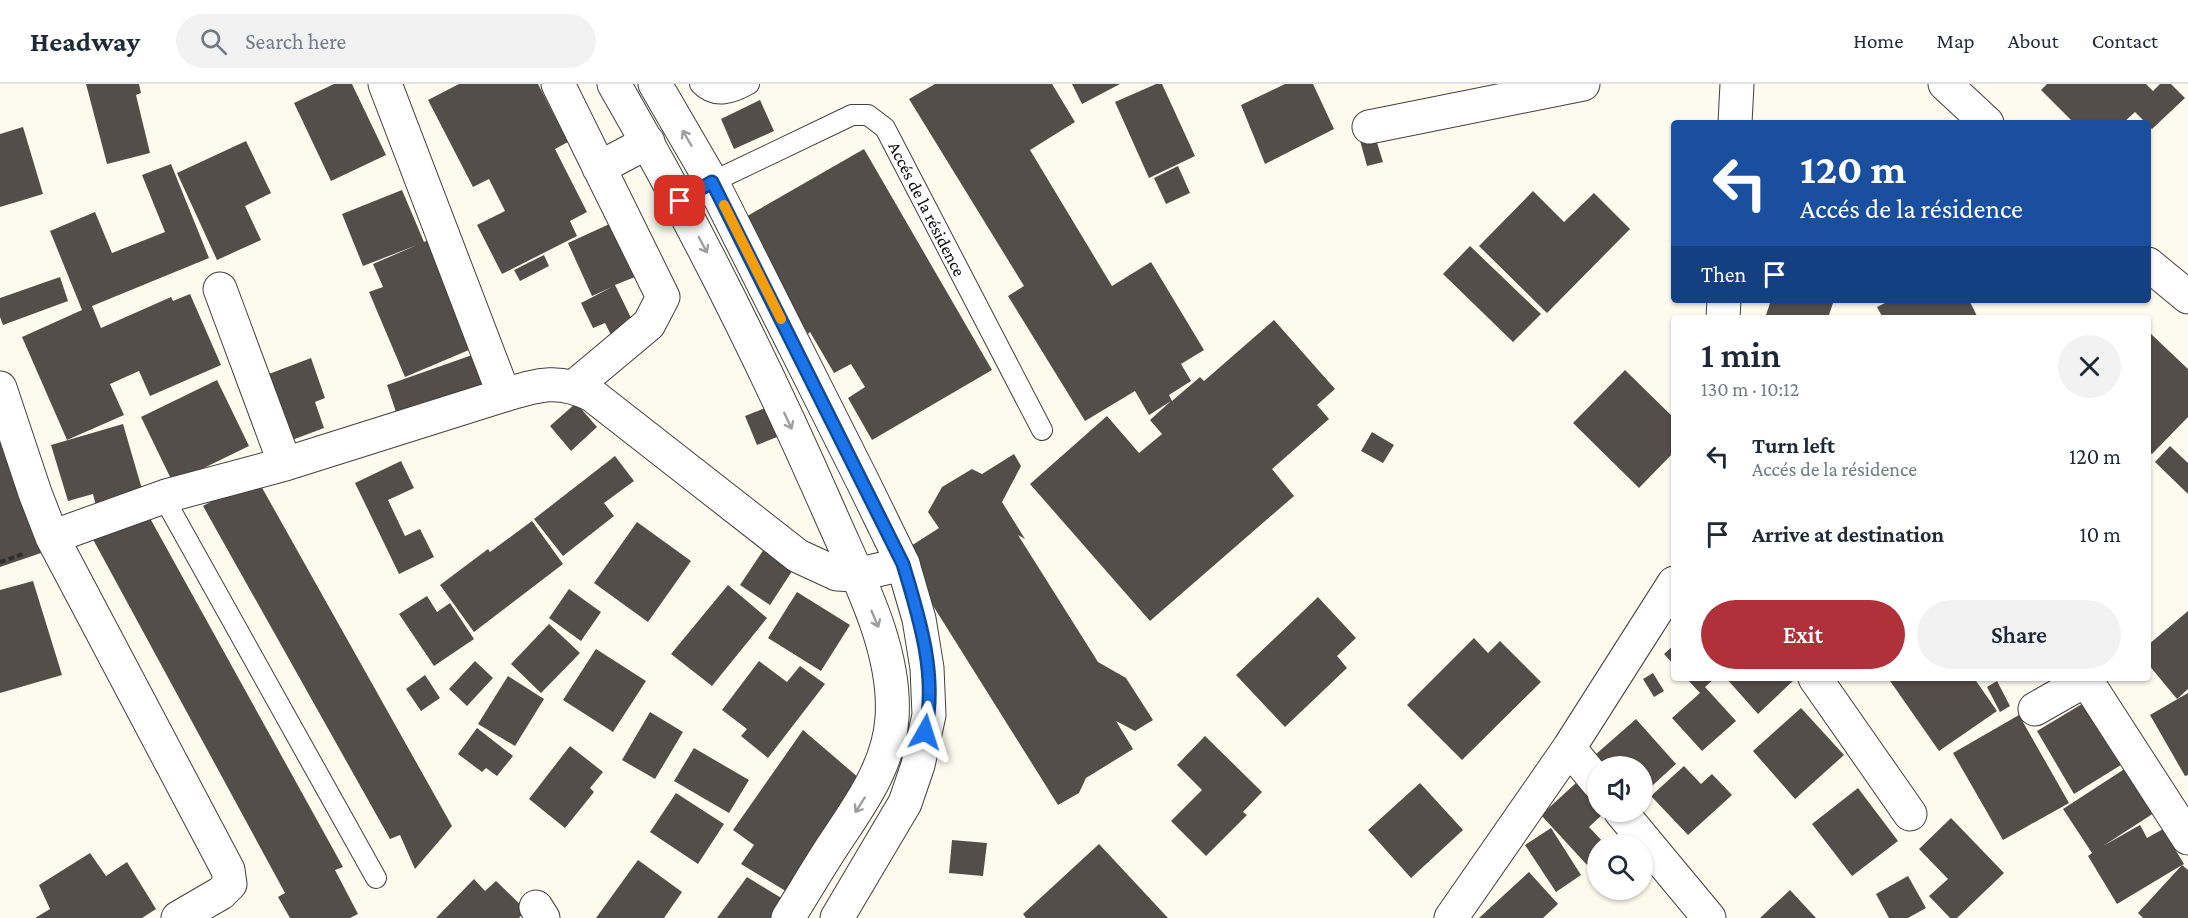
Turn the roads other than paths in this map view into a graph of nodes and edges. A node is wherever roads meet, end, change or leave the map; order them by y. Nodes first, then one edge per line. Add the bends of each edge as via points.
1 (385, 84) edge
2 (558, 84) edge
3 (614, 84) edge
4 (655, 84) edge
5 (700, 84) edge
6 (749, 84) edge
7 (1583, 84) edge
8 (1737, 84) edge
9 (1945, 84) edge
10 (1735, 120) edge
11 (1984, 120) edge
12 (1369, 127) dead end
13 (648, 142) junction
14 (599, 168) junction
15 (712, 182) junction
16 (680, 201) junction
17 (2151, 266) edge
18 (220, 289) dead end
19 (2188, 297) edge
20 (575, 387) junction
21 (0, 388) edge
22 (504, 395) junction
23 (1042, 430) dead end
24 (285, 464) junction
25 (166, 496) junction
26 (52, 537) junction
27 (903, 564) junction
28 (856, 575) junction
29 (1671, 588) edge
30 (1817, 681) edge
31 (2084, 681) edge
32 (2087, 681) edge
33 (2035, 709) dead end
34 (1569, 748) junction
35 (885, 757) junction
36 (918, 765) junction
37 (1587, 770) edge
38 (1910, 814) dead end
39 (1629, 822) edge
40 (2188, 838) edge
41 (376, 878) dead end
42 (178, 918) edge
43 (788, 918) edge
44 (837, 918) edge
45 (1450, 918) edge
46 (1709, 918) edge

1 - 22 street
2 - 14 street
3 - 13 street
15 -> 4 street
5 - 6 lane via 713,93 723,94
7 - 12 street
8 - 10 street
9 - 11 street
13 - 14 street
13 - 16 street
14 - 20 street via 663,297 649,324
15 - 16 lane, Accés de la résidence
15 - 23 lane, Accés de la résidence via 852,115 868,115 885,128
15 - 27 street
16 -> 28 street via 721,278
17 - 19 street
18 - 24 street
20 - 22 street via 553,383
20 - 28 street via 592,394 798,556 837,574
21 - 26 street
22 - 24 street
24 - 25 street
25 - 26 street
25 - 41 lane
26 - 42 street via 228,870 231,884
27 - 28 street
27 - 36 street via 919,619 927,668 929,715
28 -> 35 street via 880,631 891,683 892,718
29 - 34 street
30 - 38 street
31 - 33 street
32 - 40 street
34 - 37 street
34 - 45 street
35 - 36 street
35 -> 43 street via 865,797
36 - 44 street via 905,803
39 - 46 street

